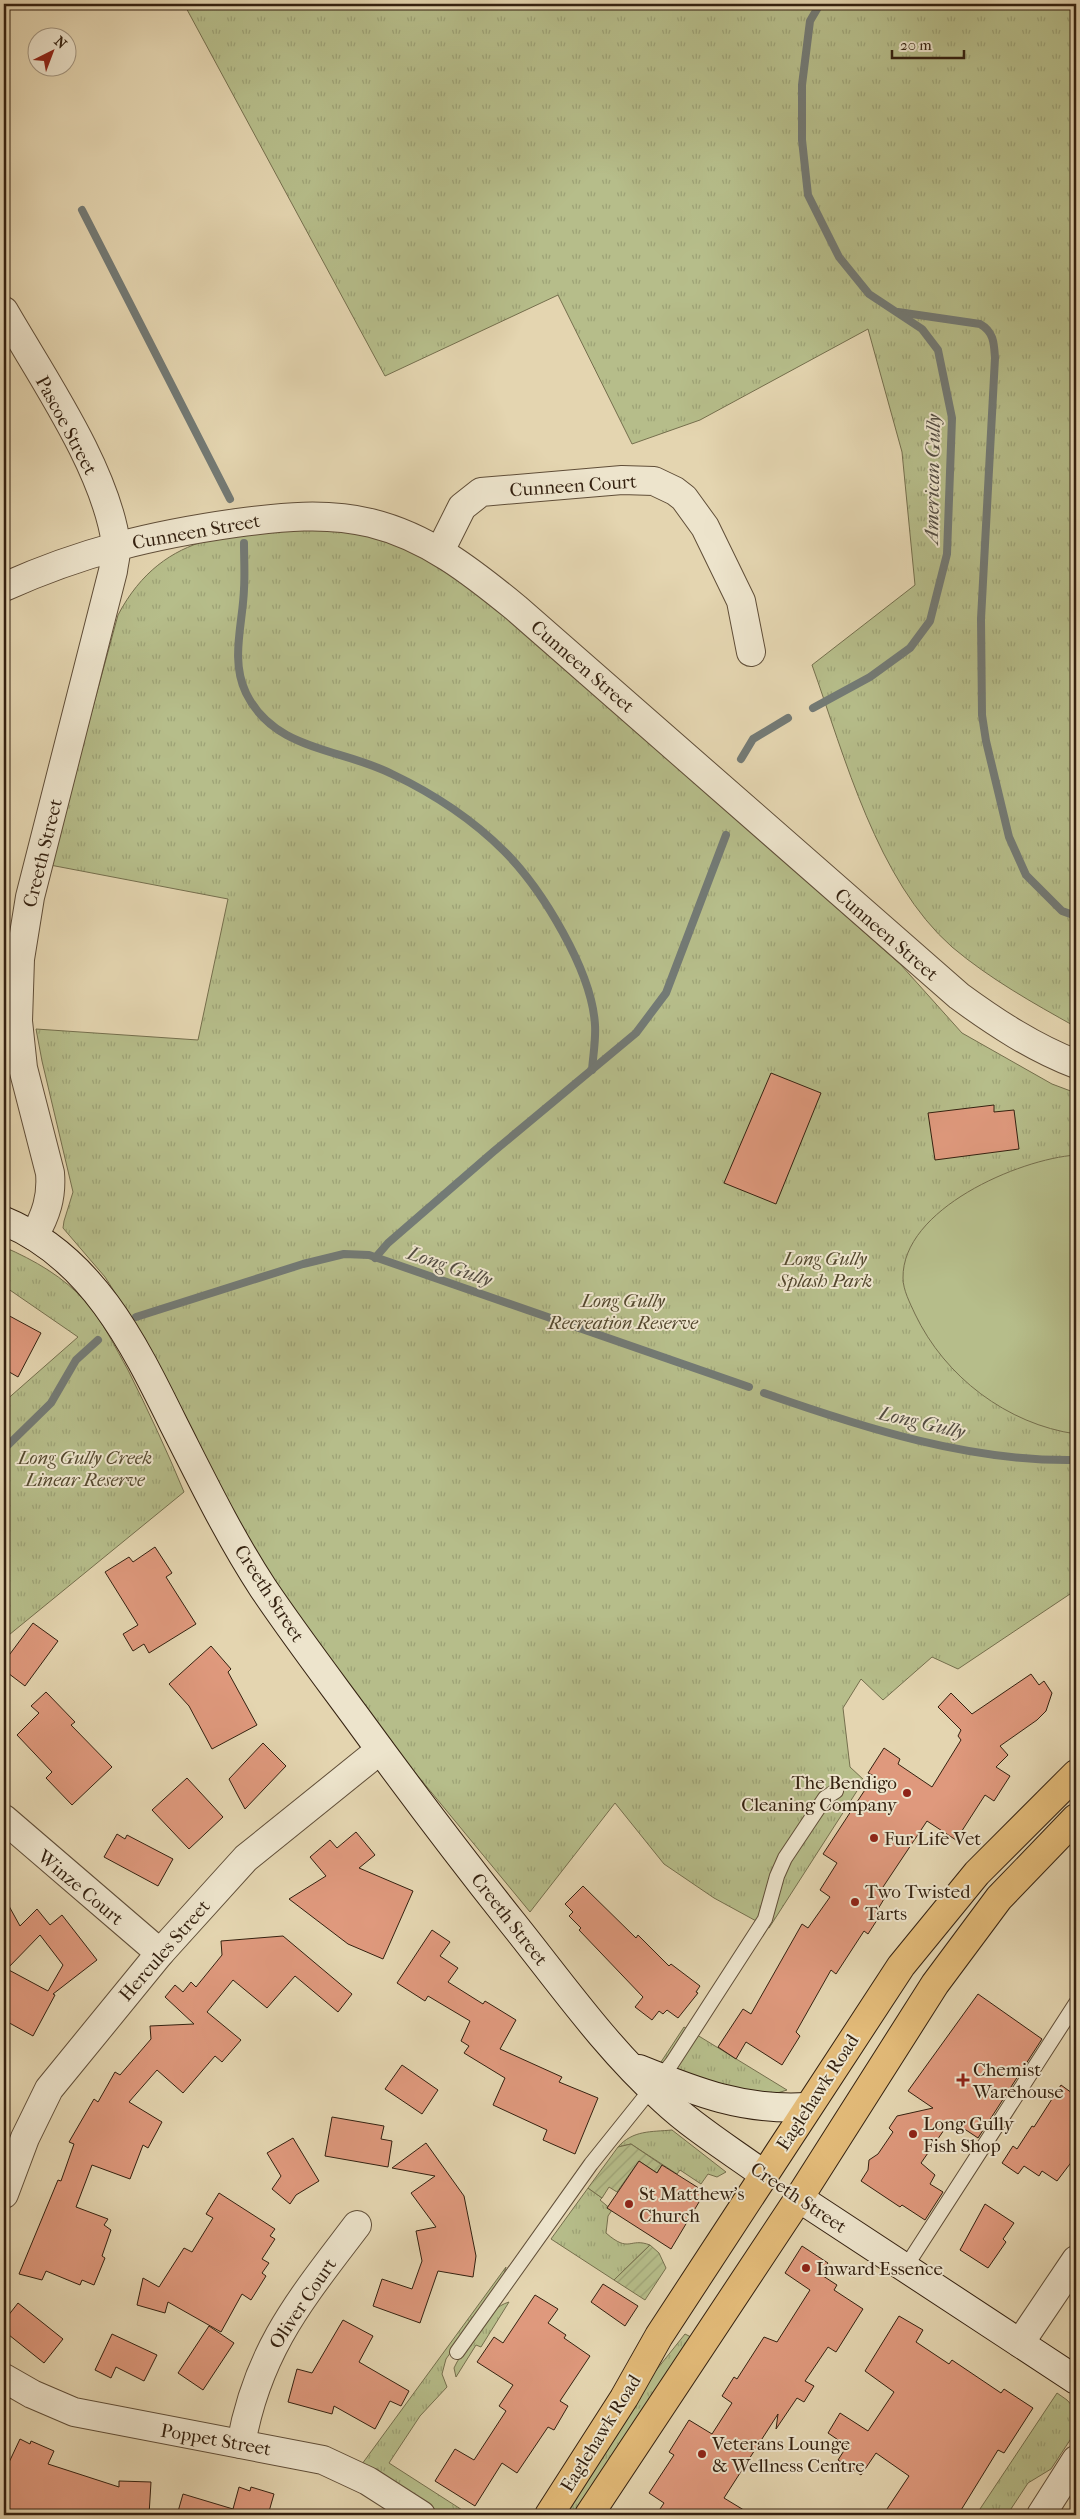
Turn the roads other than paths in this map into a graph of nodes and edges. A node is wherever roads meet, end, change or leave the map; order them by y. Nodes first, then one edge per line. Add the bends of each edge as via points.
1 (4, 311) edge
2 (116, 546) junction
3 (440, 551) junction
4 (4, 587) edge
5 (751, 652) dead end
6 (1076, 1064) edge
7 (4, 1221) edge
8 (34, 1236) junction
9 (380, 1750) junction
10 (1076, 1774) edge
11 (836, 1791) dead end
12 (1076, 1818) edge
13 (4, 1819) edge
14 (160, 1953) junction
15 (1076, 2002) edge
16 (656, 2083) junction
17 (807, 2107) junction
18 (764, 2174) junction
19 (4, 2194) edge
20 (799, 2198) junction
21 (357, 2225) dead end
22 (1076, 2260) edge
23 (905, 2268) junction
24 (1020, 2343) junction
25 (457, 2352) dead end
26 (4, 2378) edge
27 (1076, 2380) edge
28 (241, 2444) junction
29 (1076, 2460) edge
30 (421, 2515) edge
31 (548, 2515) edge
32 (589, 2515) edge
33 (1041, 2515) edge

1 - 2 street, Pascoe Street via 96,477
2 - 3 street, Cunneen Street via 225,525 311,516 371,523
2 - 4 street, Cunneen Street via 58,564
2 - 8 street, Creeth Street via 114,571 30,897 20,959 18,1021 22,1060 51,1186 49,1205
3 - 5 street, Cunneen Court via 462,507 481,492 622,480 654,481 684,498 705,527 741,602
3 - 6 street, Cunneen Street via 484,582 548,635 959,996 1032,1043
7 - 8 street
8 - 9 street, Creeth Street via 79,1271 107,1304 262,1585
9 - 14 street, Hercules Street via 246,1858
9 - 16 street, Creeth Street via 485,1888 628,2065
10 - 17 main road, Eaglehawk Road via 1006,1841 948,1906 901,1966
11 - 16 lane via 825,1798 785,1858 765,1919
12 - 20 main road, Eaglehawk Road via 1022,1872 961,1946
13 - 14 street, Winze Court
14 - 19 street, Hercules Street via 49,2089 25,2138
15 - 23 lane
16 - 17 street via 739,2104 769,2108
16 - 18 street, Creeth Street via 678,2113
16 - 25 lane via 585,2172
17 - 18 main road, Eaglehawk Road
18 - 20 main road, Creeth Street
18 - 31 main road, Eaglehawk Road via 658,2336 624,2398
20 - 23 street, Creeth Street
20 - 32 main road, Eaglehawk Road
21 - 28 street, Oliver Court via 300,2300 271,2347 250,2403
22 - 24 street
23 - 24 street, Creeth Street
24 - 27 street, Creeth Street
26 - 28 street, Poppet Street via 74,2412
28 - 30 street, Poppet Street via 323,2460 368,2481
29 - 33 street

